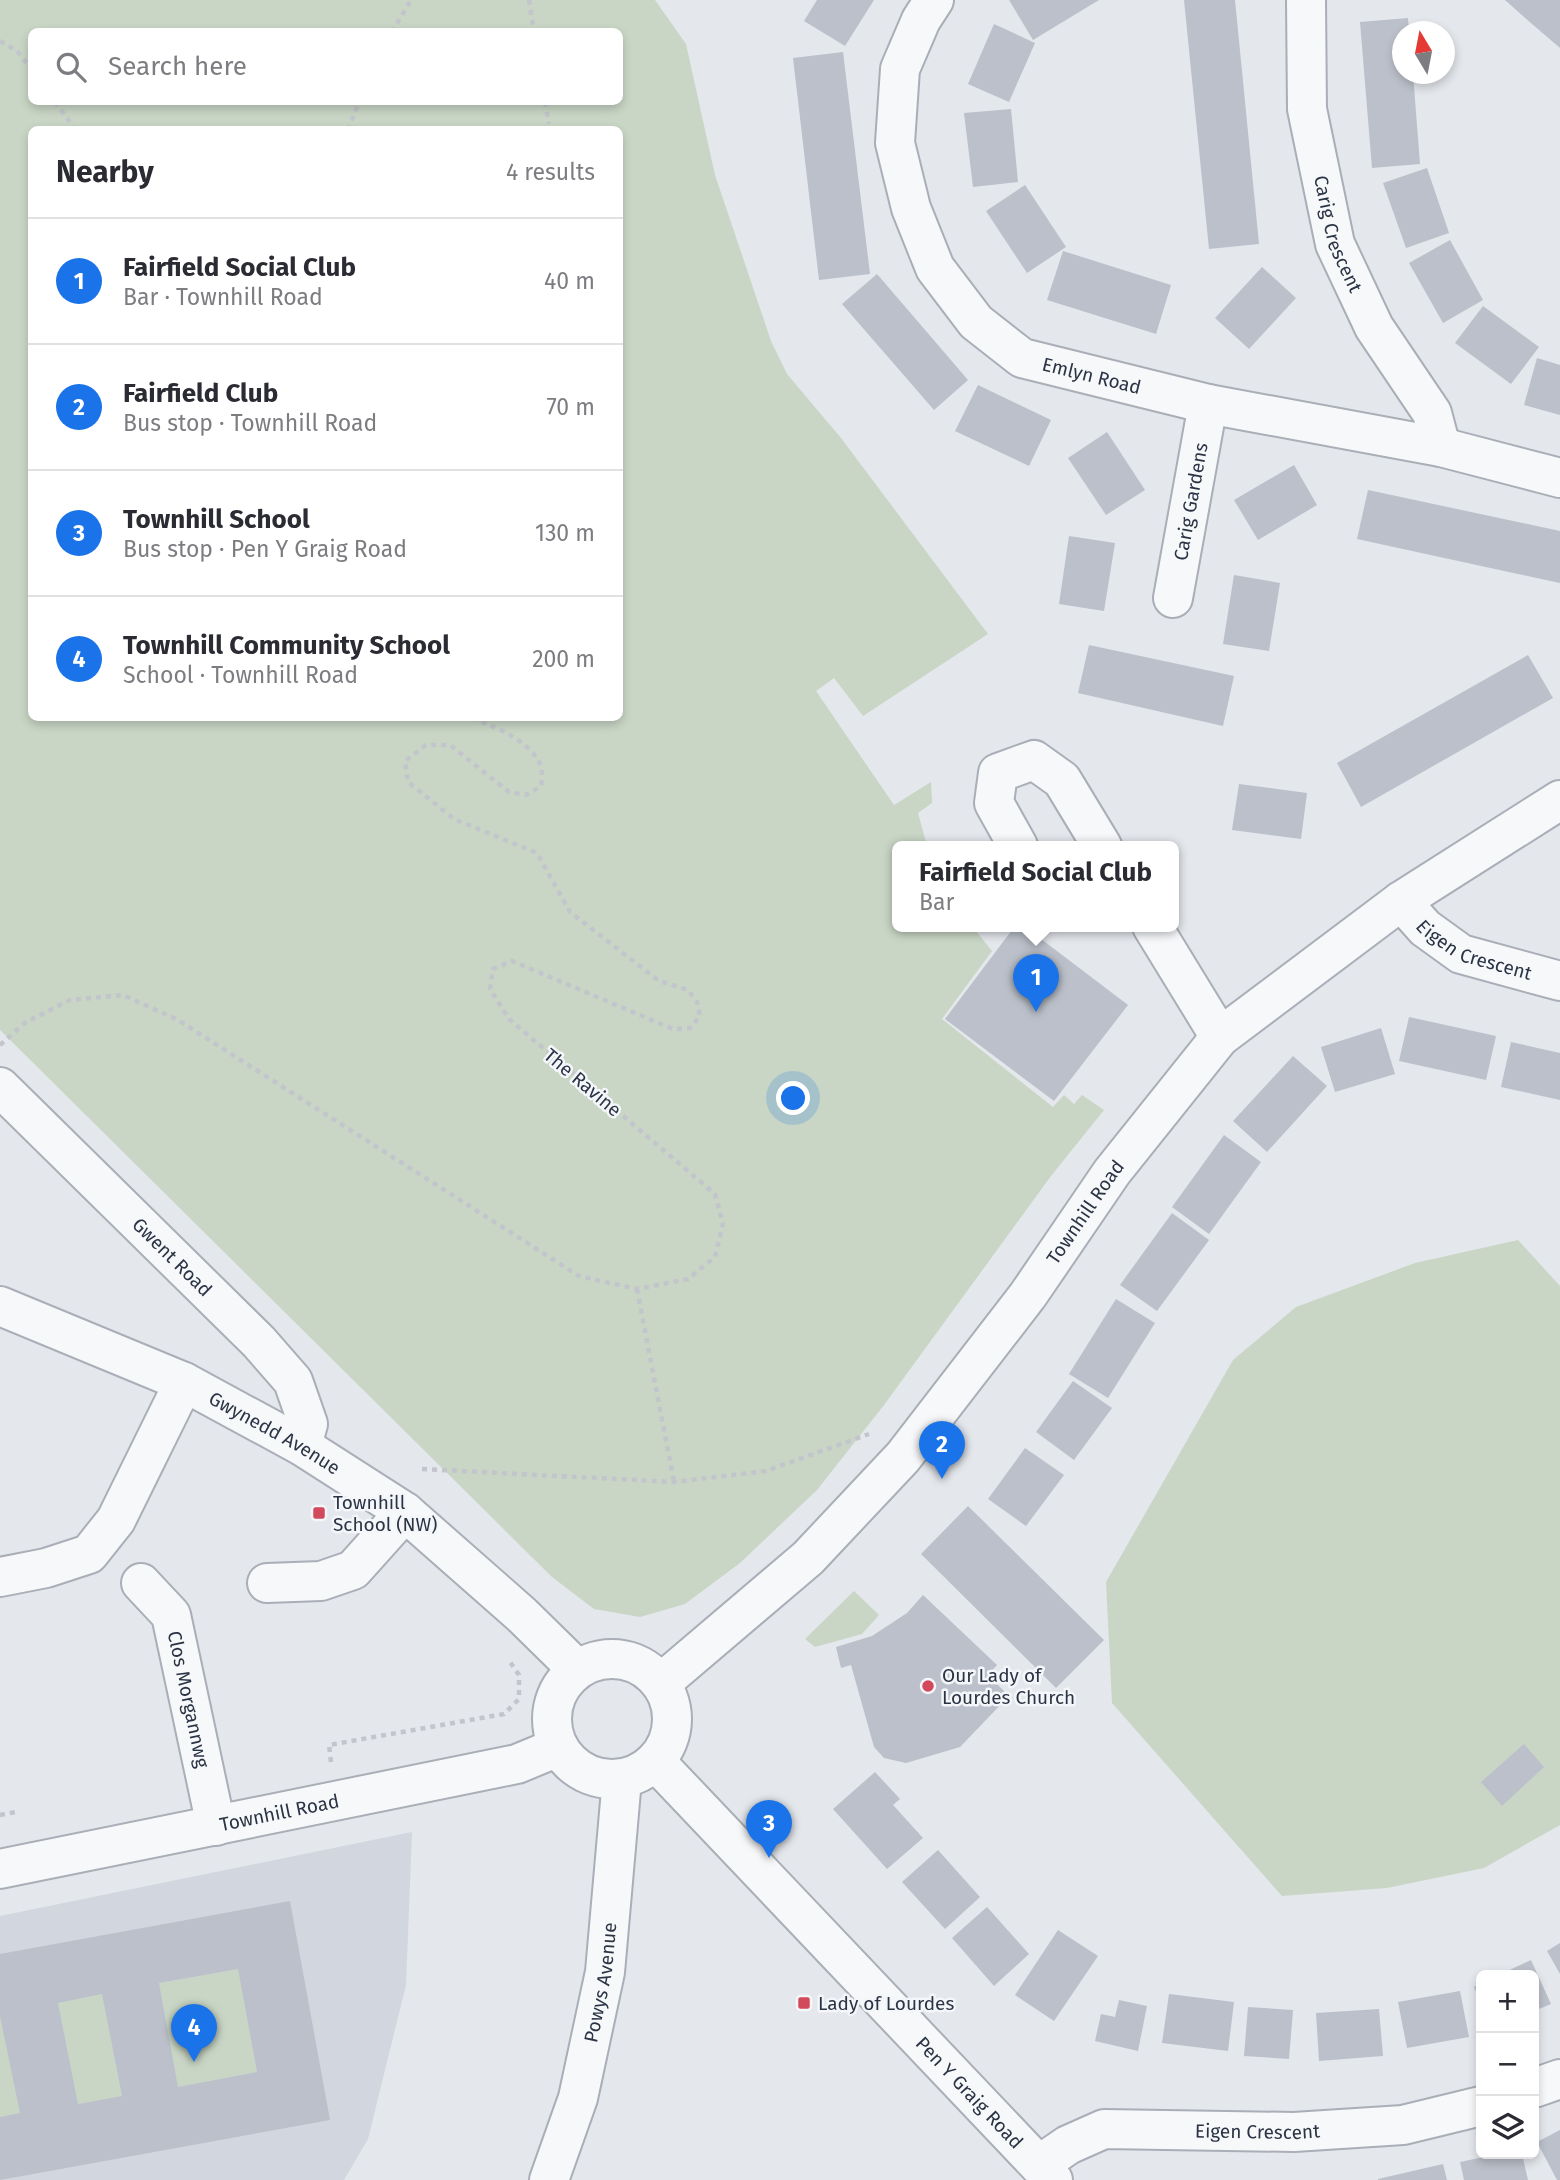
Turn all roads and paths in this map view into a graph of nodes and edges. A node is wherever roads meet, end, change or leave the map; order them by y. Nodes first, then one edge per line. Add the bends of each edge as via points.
1 (411, 0) edge
2 (529, 0) edge
3 (934, 0) edge
4 (1306, 0) edge
5 (394, 28) edge
6 (533, 28) edge
7 (0, 41) edge
8 (28, 65) edge
9 (57, 105) edge
10 (358, 105) edge
11 (546, 105) edge
12 (549, 124) dead end
13 (73, 126) edge
14 (350, 126) edge
15 (1208, 404) junction
16 (1441, 447) junction
17 (1560, 478) edge
18 (1173, 598) dead end
19 (479, 721) edge
20 (1560, 800) edge
21 (1015, 841) edge
22 (1099, 841) edge
23 (1401, 901) junction
24 (1156, 932) edge
25 (1560, 981) edge
26 (1220, 1037) junction
27 (0, 1045) edge
28 (0, 1087) edge
29 (637, 1289) junction
30 (0, 1306) edge
31 (184, 1382) junction
32 (879, 1431) dead end
33 (302, 1446) junction
34 (422, 1469) dead end
35 (674, 1482) junction
36 (405, 1512) junction
37 (0, 1577) edge
38 (141, 1583) dead end
39 (267, 1583) dead end
40 (522, 1615) junction
41 (577, 1669) junction
42 (661, 1683) junction
43 (558, 1747) junction
44 (639, 1770) junction
45 (335, 1801) junction
46 (16, 1812) dead end
47 (0, 1815) edge
48 (216, 1826) junction
49 (0, 1869) edge
50 (1560, 2079) edge
51 (1539, 2086) edge
52 (1476, 2107) edge
53 (1046, 2173) edge
54 (549, 2180) edge

1 - 5 path
2 - 6 path
3 - 15 street, Emlyn Road via 900,69 895,143 911,208 935,268 976,322 1022,358
4 - 16 street, Carig Crescent via 1307,108 1335,244 1374,327 1432,413
7 - 8 path
9 - 13 path
10 - 14 path
11 - 12 path
15 - 16 street, Emlyn Road
15 - 18 street, Carig Gardens
16 - 17 street, Emlyn Road
19 - 29 path, The Ravine via 528,748 542,766 541,786 526,795 509,792 450,745 426,745 405,761 408,782 454,819 537,853 570,912 659,981 688,990 697,1002 699,1016 690,1028 673,1029 512,961 493,969 490,989 509,1019 715,1194 723,1224 715,1257 688,1279
20 - 23 street, Townhill Road
21 - 22 street via 994,803 998,773 1034,760 1062,780
23 - 25 street, Eigen Crescent via 1425,928 1461,954
23 - 26 street, Townhill Road
24 - 26 street
26 - 42 street, Townhill Road via 1112,1172 1028,1295 903,1457 808,1558
27 - 29 path, The Ravine via 26,1022 70,1000 123,995 178,1020 579,1276
28 - 33 street, Gwent Road via 293,1381 307,1424
29 - 35 path
30 - 31 street, Gwynedd Avenue
31 - 33 street, Gwynedd Avenue
31 - 37 street via 116,1520 89,1554 46,1569
32 - 35 path via 766,1471
33 - 36 street, Gwynedd Avenue
34 - 35 path
36 - 39 street via 353,1570 321,1581
36 - 40 street, Gwynedd Avenue
38 - 48 street, Clos Morgannwg via 171,1615
40 - 41 street, Gwynedd Avenue
40 - 45 path via 497,1642 519,1675 519,1699 504,1714 329,1745
41 - 42 street via 599,1660 622,1659 648,1670
41 - 43 street via 553,1704 552,1727
42 - 44 street via 670,1704 672,1726 666,1746
43 - 44 street via 568,1762 604,1779
43 - 45 street, Townhill Road via 517,1764
44 - 53 street, Pen Y Graig Road
44 - 54 street, Powys Avenue via 605,1972 578,2098
45 - 48 street, Townhill Road
46 - 47 path
48 - 49 street, Townhill Road
50 - 51 street
52 - 53 street, Eigen Crescent via 1403,2125 1294,2132 1104,2129 1068,2145

